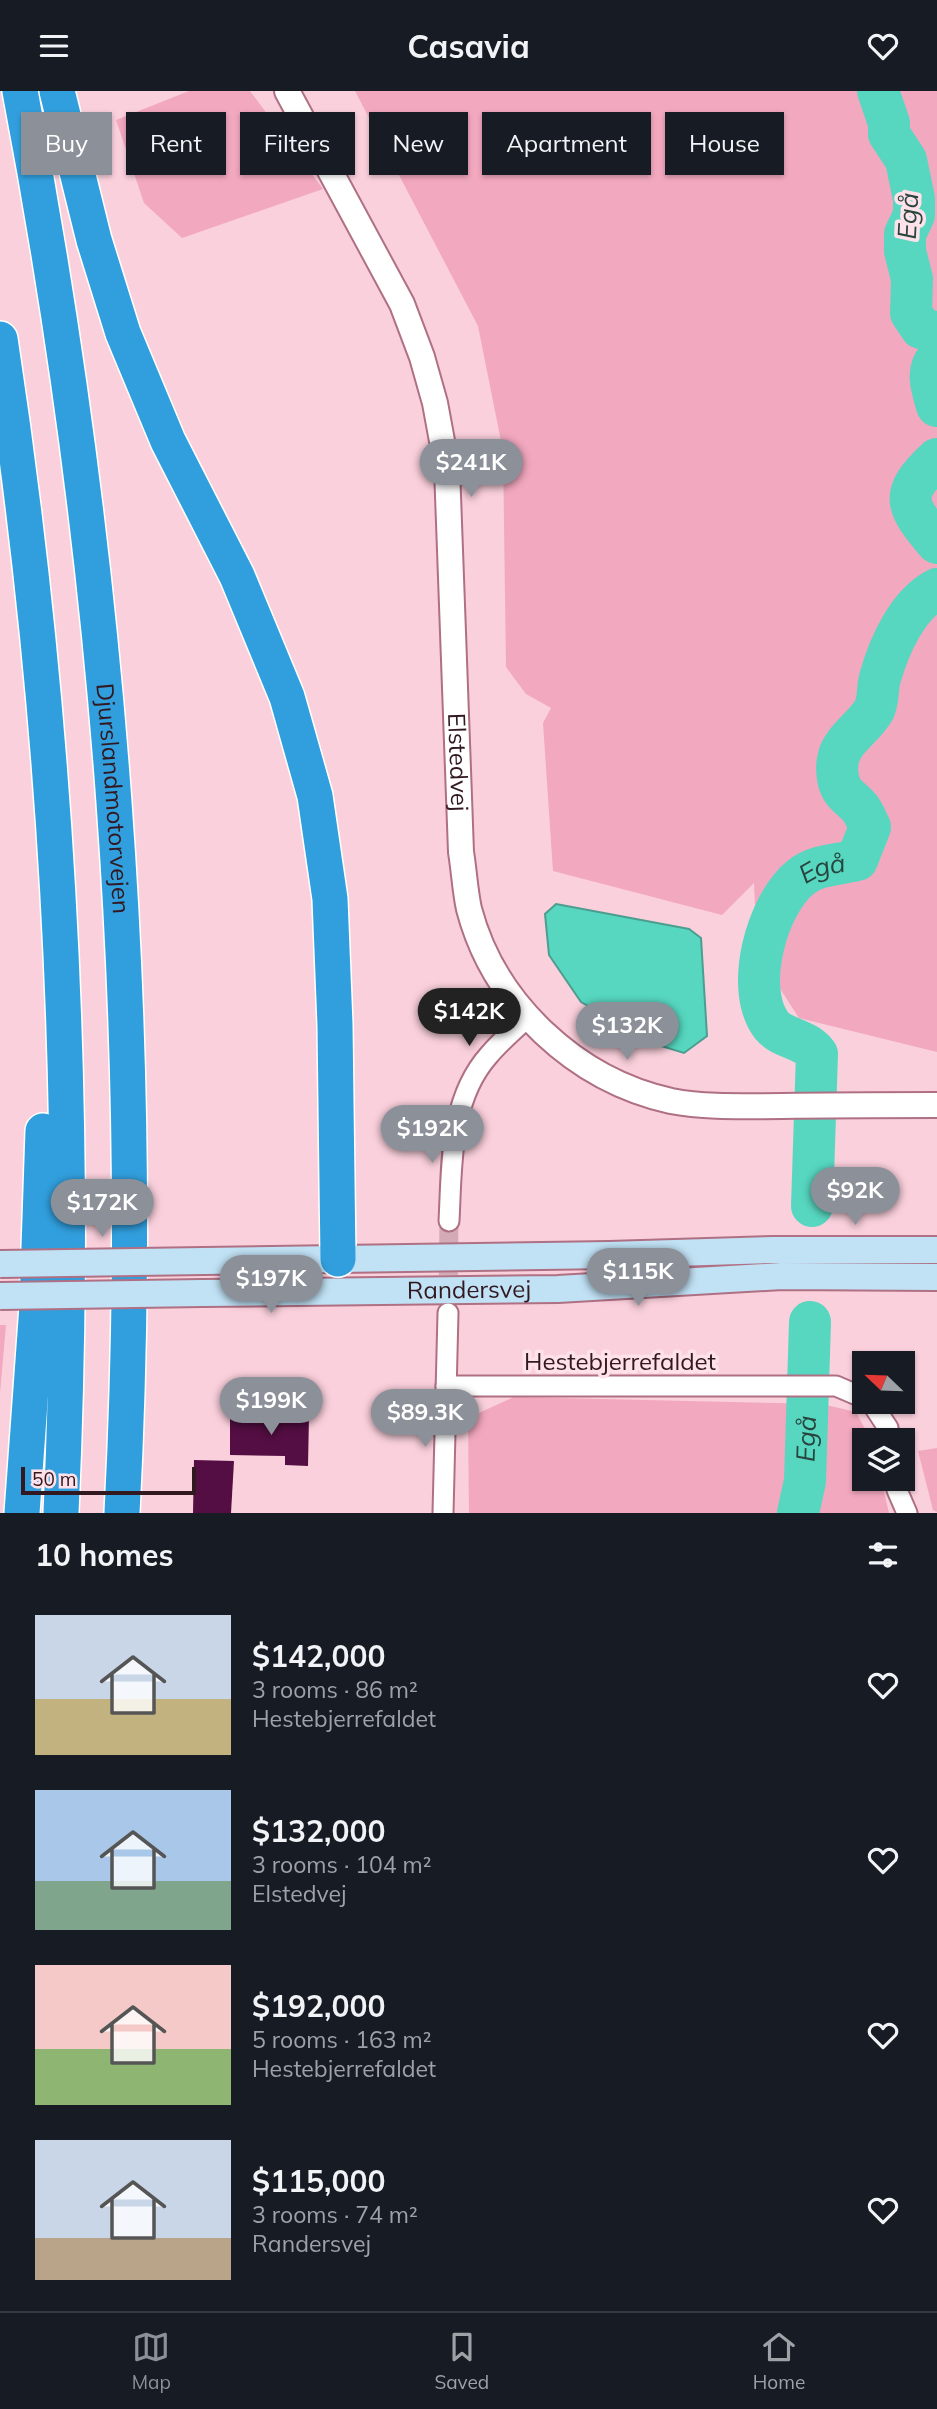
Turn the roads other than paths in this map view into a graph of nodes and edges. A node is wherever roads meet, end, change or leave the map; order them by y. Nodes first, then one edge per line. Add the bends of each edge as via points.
1 (20, 91) edge
2 (57, 91) edge
3 (287, 91) edge
4 (0, 339) edge
5 (50, 778) junction
6 (528, 1017) junction
7 (937, 1105) edge
8 (449, 1221) tunnel mouth
9 (937, 1250) edge
10 (0, 1264) edge
11 (338, 1275) junction
12 (937, 1277) edge
13 (0, 1296) edge
14 (447, 1314) tunnel mouth
15 (446, 1386) junction
16 (852, 1393) edge
17 (897, 1491) edge
18 (22, 1513) edge
19 (61, 1513) edge
20 (122, 1513) edge
21 (443, 1513) edge
22 (907, 1513) edge

1 - 20 highway, Djurslandmotorvejen via 70,391 106,708 127,1082
2 - 11 highway via 94,240 123,333 168,441 237,576 287,697 315,796 330,899
3 - 6 street, Elstedvej via 402,304 435,403 447,468 461,852 469,909 486,957 503,988
4 - 5 highway
5 - 18 highway via 37,1306
5 - 19 highway via 64,1051 67,1260
6 - 7 street, Elstedvej via 553,1042 605,1077 673,1101
6 - 8 street via 487,1056 458,1113
9 - 11 main road, Randersvej via 609,1255
10 - 11 main road, Randersvej, bridge via 204,1261
11 - 12 main road, Randersvej via 558,1289 782,1276
11 - 13 main road, Randersvej, bridge via 203,1293
14 - 15 street
15 - 16 street, Hestebjerrefaldet via 836,1386
15 - 21 street
17 - 22 street

